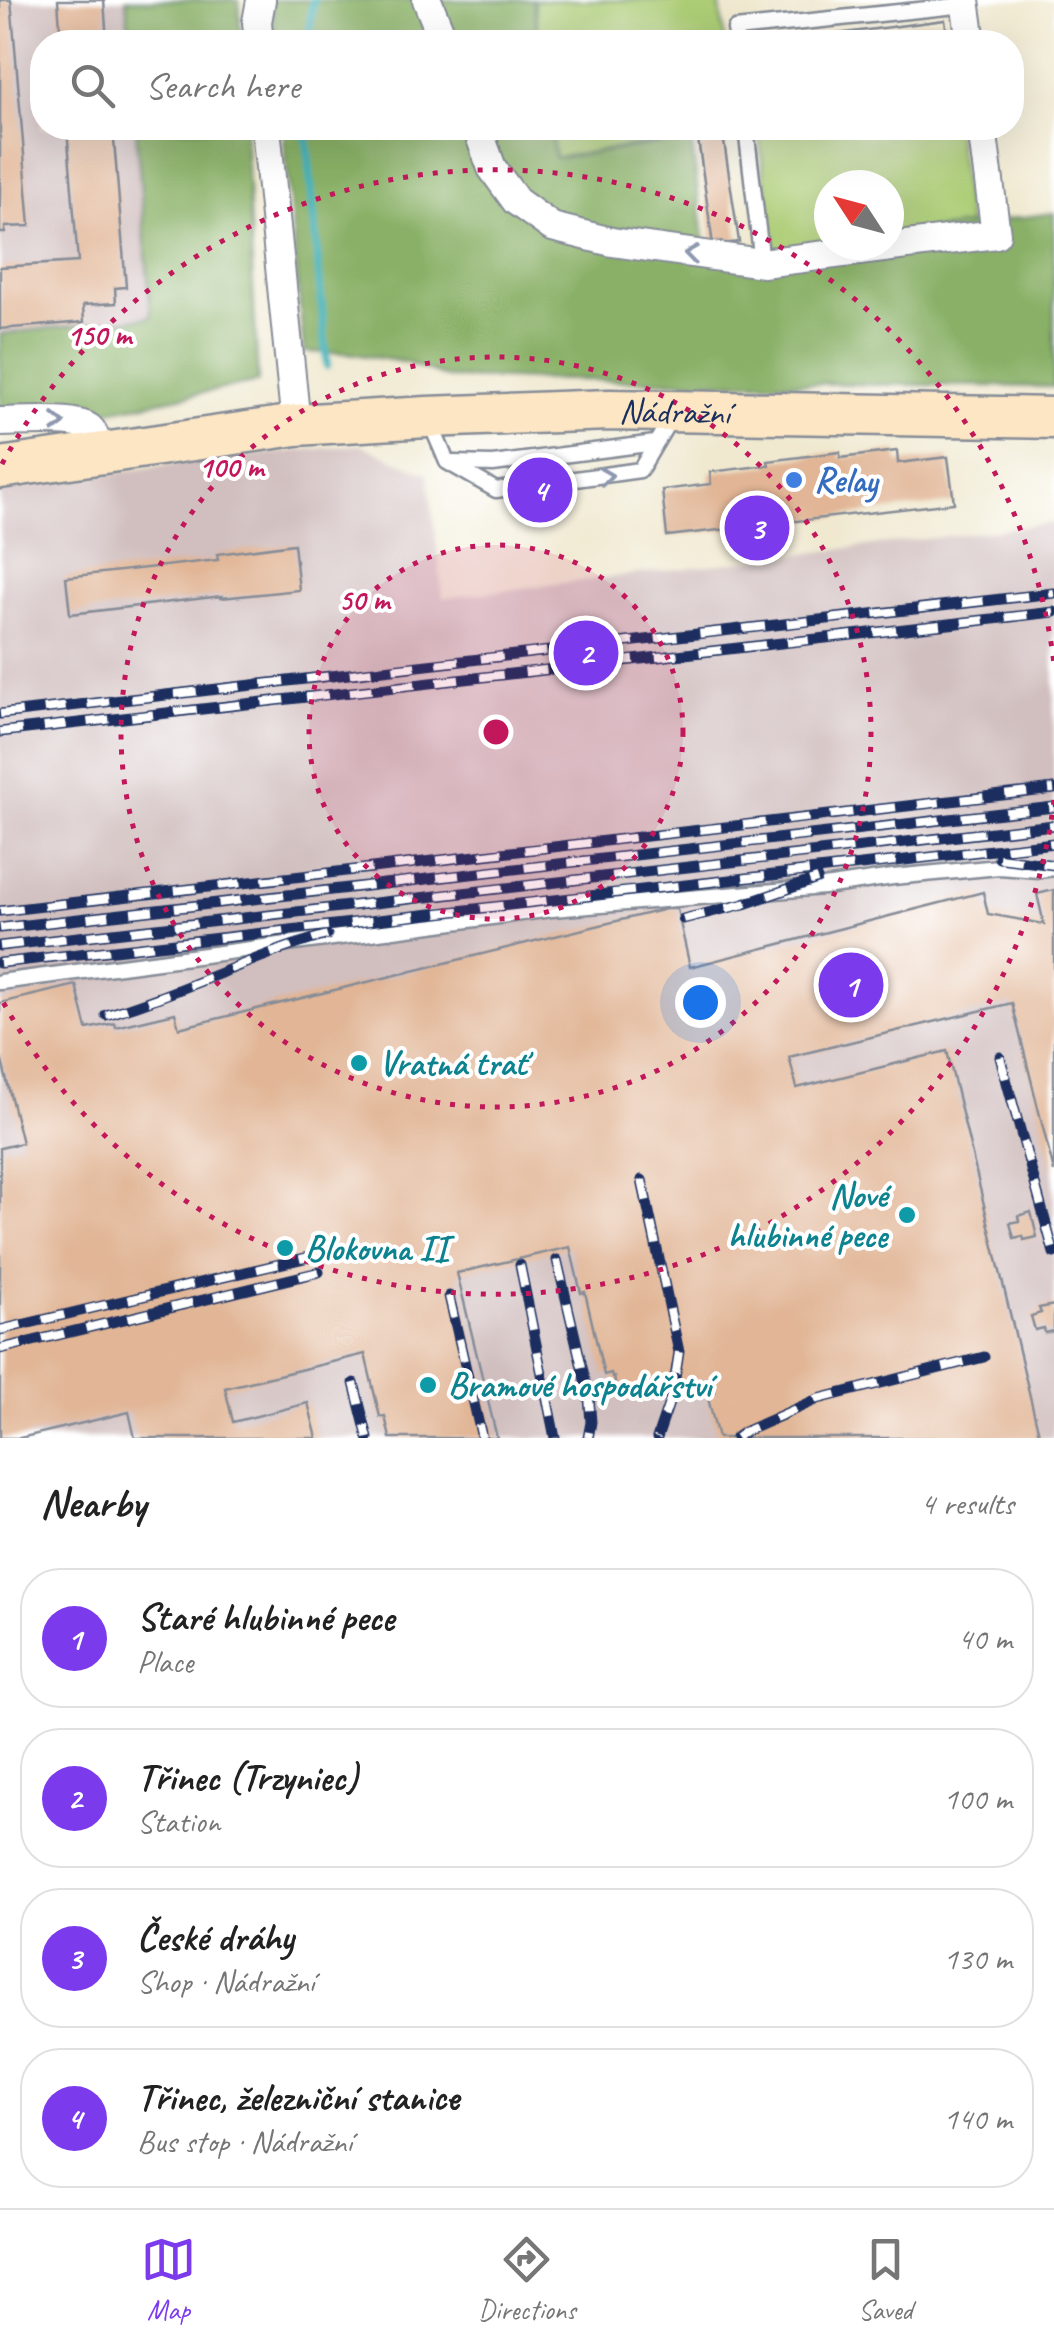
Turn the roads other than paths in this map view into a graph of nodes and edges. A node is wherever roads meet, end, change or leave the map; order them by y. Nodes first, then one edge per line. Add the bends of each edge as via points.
1 (260, 0) edge
2 (427, 0) edge
3 (966, 3) edge
4 (258, 30) edge
5 (439, 30) edge
6 (735, 30) edge
7 (969, 30) edge
8 (267, 140) edge
9 (481, 140) edge
10 (747, 140) edge
11 (984, 140) edge
12 (762, 263) junction
13 (427, 416) junction
14 (1054, 418) edge
15 (0, 422) edge
16 (296, 425) junction
17 (665, 427) junction
18 (98, 452) junction
19 (447, 462) junction
20 (0, 468) edge
21 (1054, 868) edge
22 (0, 982) edge

1 - 4 street
2 - 5 street
3 - 6 lane
3 - 7 street
8 - 16 street
12 -> 9 street via 552,227 516,200
10 - 12 lane
11 - 12 street via 996,234
13 - 16 main road, Nádražní
13 - 17 main road, Nádražní via 610,410
13 - 19 lane
14 - 17 main road, Nádražní via 796,412
15 -> 18 street via 86,425
16 - 18 main road, Nádražní
17 - 19 lane via 493,464
19 -> 17 lane via 496,490 640,470
18 - 20 main road, Nádražní
21 - 22 lane via 999,867 552,909

